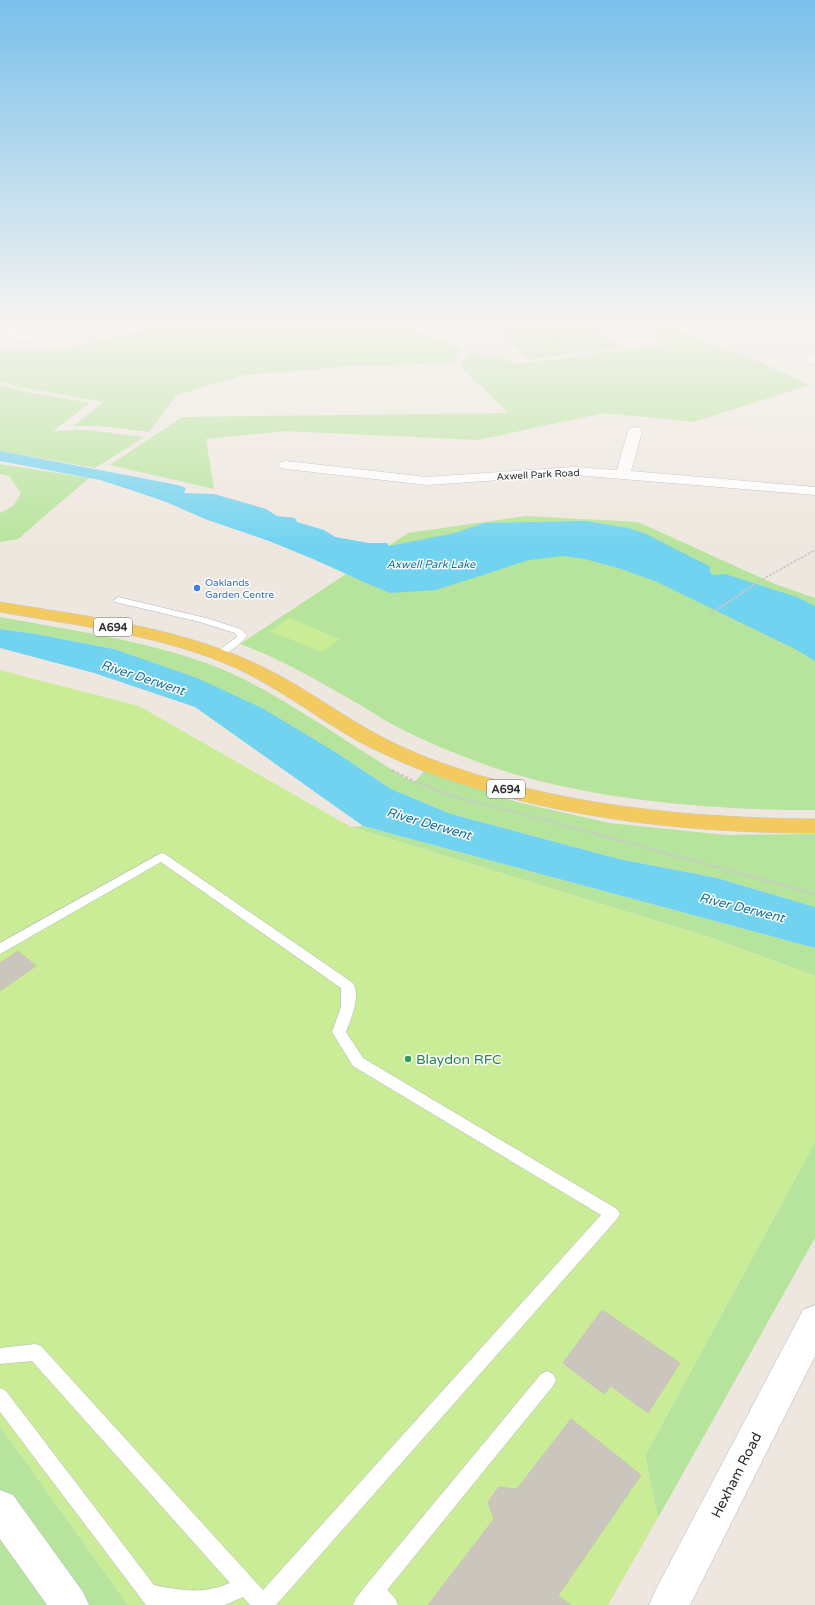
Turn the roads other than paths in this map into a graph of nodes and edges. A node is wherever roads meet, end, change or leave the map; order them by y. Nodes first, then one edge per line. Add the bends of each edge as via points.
1 (635, 431) dead end
2 (286, 465) dead end
3 (623, 475) junction
4 (815, 491) edge
5 (118, 600) dead end
6 (0, 607) edge
7 (218, 655) junction
8 (815, 826) edge
9 (0, 949) edge
10 (811, 1339) edge
11 (0, 1356) edge
12 (547, 1380) dead end
13 (0, 1397) edge
14 (0, 1508) edge
15 (246, 1586) junction
16 (369, 1598) edge
17 (154, 1599) edge
18 (70, 1605) edge
19 (263, 1605) edge
20 (388, 1605) edge
21 (669, 1605) edge

1 - 3 street
2 - 3 street, Axwell Park Road via 427,481 574,471
3 - 4 street, Axwell Park Road
5 - 7 lane via 195,618 238,631 242,635
6 - 7 main road, A694 via 131,630
7 - 8 main road, A694 via 278,682 383,745 433,767 478,782 562,804 639,817 719,824
9 - 19 lane via 161,857 348,986 348,1007 340,1032 358,1062 612,1214
10 - 21 main road, Hexham Road
11 - 15 lane via 35,1352
12 - 16 lane
13 - 17 lane
14 - 18 street
15 - 17 lane via 219,1600 195,1605
15 - 19 lane
16 - 20 lane

